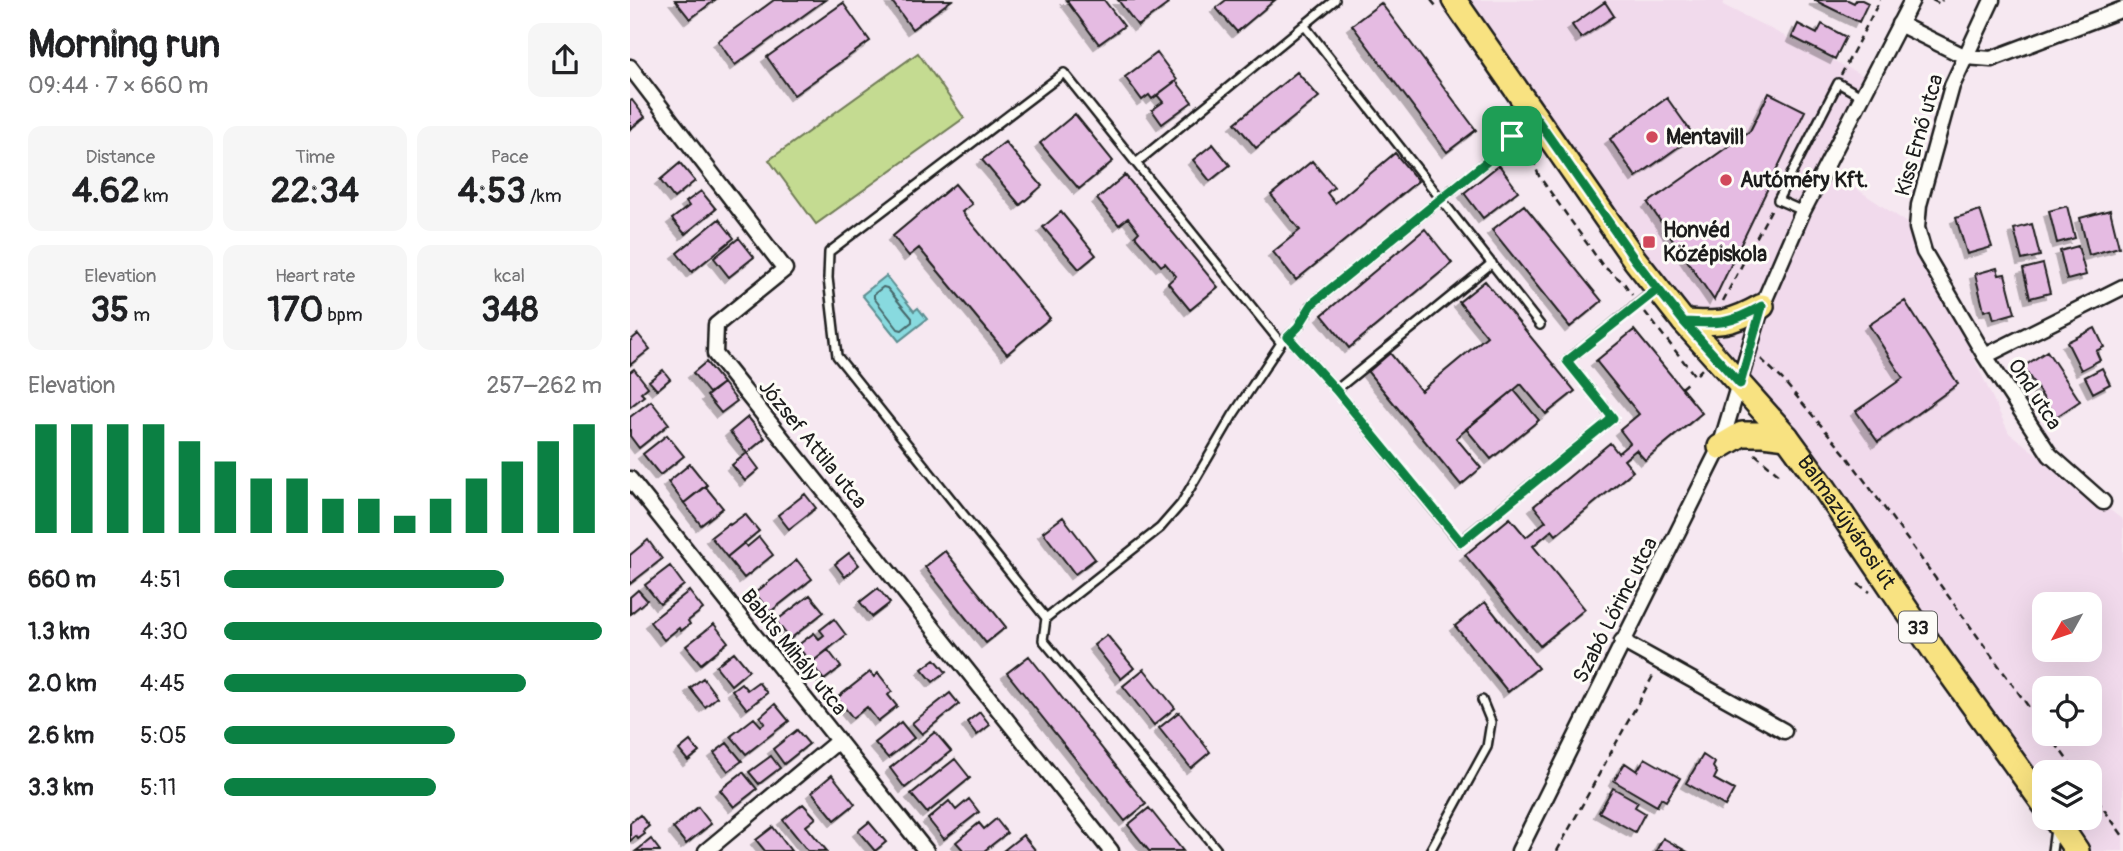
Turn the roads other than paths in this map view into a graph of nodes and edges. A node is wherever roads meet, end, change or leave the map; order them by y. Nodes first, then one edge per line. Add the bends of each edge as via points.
1 (1335, 0) edge
2 (1912, 0) edge
3 (1992, 0) edge
4 (1447, 5) edge
5 (2123, 9) edge
6 (1899, 24) junction
7 (1304, 25) junction
8 (1966, 57) junction
9 (630, 67) edge
10 (1861, 96) junction
11 (1529, 124) junction
12 (1136, 163) junction
13 (1441, 198) junction
14 (1803, 211) junction
15 (1492, 264) junction
16 (2123, 287) edge
17 (1658, 289) junction
18 (1762, 306) junction
19 (1684, 322) junction
20 (1540, 325) dead end
21 (1288, 337) junction
22 (1281, 343) junction
23 (1985, 356) junction
24 (1740, 384) junction
25 (1336, 390) junction
26 (1787, 437) junction
27 (1720, 447) junction
28 (630, 479) edge
29 (2103, 502) dead end
30 (1046, 618) junction
31 (1622, 641) junction
32 (1482, 700) dead end
33 (1784, 731) dead end
34 (838, 741) junction
35 (2032, 788) edge
36 (2051, 830) edge
37 (2062, 830) edge
38 (706, 851) edge
39 (926, 851) edge
40 (1111, 851) edge
41 (1218, 851) edge
42 (1430, 851) edge
43 (1519, 851) edge
44 (2052, 851) edge
45 (2077, 851) edge

1 - 7 lane
2 - 6 street, Szabó Lőrinc utca
3 - 8 street, Kiss Ernő utca
4 - 11 main road, 33
5 - 8 street via 1991,59
6 - 8 street
6 - 10 street, Szabó Lőrinc utca
7 - 12 lane
7 - 13 lane
8 - 23 street, Kiss Ernő utca via 1952,86 1919,205 1917,228 1924,252
9 - 40 street, József Attila utca via 785,269 716,325 715,355
10 - 14 street, Szabó Lőrinc utca
10 - 14 lane via 1838,83 1778,200
11 - 13 lane
11 - 17 main road, 33
12 - 22 lane
12 - 30 lane via 1064,73 829,252 837,356
13 - 15 lane
13 - 21 lane via 1313,303
14 - 18 street, Szabó Lőrinc utca
15 - 20 lane
15 - 25 lane
16 - 23 street, Ond utca
17 - 19 main road, 33
17 - 25 lane via 1567,361 1613,418 1461,542
18 - 19 main road via 1728,322
18 - 24 street, Szabó Lőrinc utca
19 - 24 main road, 33
21 - 22 lane
21 - 25 lane
22 - 30 lane via 1181,504 1160,528
23 - 29 street, Ond utca via 2050,455
24 - 26 main road, Balmazújvárosi út / 33
24 - 27 street, Szabó Lőrinc utca
26 - 27 main road via 1742,434
26 - 35 main road, Balmazújvárosi út / 33
27 - 31 street, Szabó Lőrinc utca
28 - 34 street, Babits Mihály utca
30 - 41 lane via 1043,640
31 - 33 street
31 - 43 street, Szabó Lőrinc utca
32 - 42 lane via 1491,722 1487,747
34 - 38 street
34 - 39 street, Babits Mihály utca
36 - 44 lane
37 - 45 main road, Balmazújvárosi út / 33

